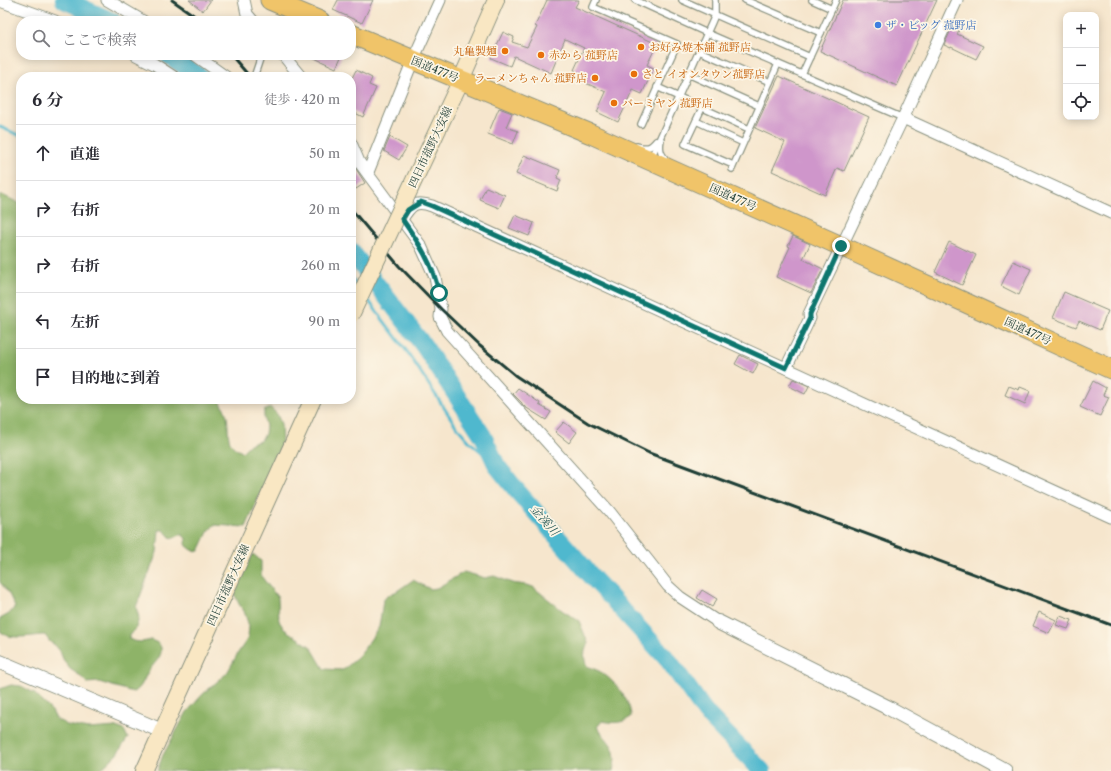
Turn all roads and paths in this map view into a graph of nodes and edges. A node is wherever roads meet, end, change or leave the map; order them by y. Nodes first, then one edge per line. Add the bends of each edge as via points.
1 (107, 0) edge
2 (244, 0) edge
3 (270, 0) edge
4 (440, 0) edge
5 (496, 0) edge
6 (596, 0) edge
7 (635, 0) edge
8 (682, 0) edge
9 (715, 0) edge
10 (745, 0) edge
11 (812, 0) edge
12 (836, 0) edge
13 (958, 0) edge
14 (0, 1) edge
15 (832, 9) junction
16 (714, 15) junction
17 (41, 16) edge
18 (134, 16) edge
19 (249, 16) edge
20 (308, 16) edge
21 (707, 33) junction
22 (821, 33) junction
23 (356, 36) edge
24 (699, 51) junction
25 (810, 57) junction
26 (146, 60) edge
27 (202, 60) edge
28 (260, 60) edge
29 (287, 60) edge
30 (412, 60) junction
31 (778, 64) junction
32 (166, 72) edge
33 (219, 72) edge
34 (256, 72) edge
35 (297, 72) edge
36 (688, 74) junction
37 (802, 74) junction
38 (462, 80) junction
39 (770, 82) junction
40 (657, 87) junction
41 (678, 96) junction
42 (759, 106) junction
43 (702, 108) junction
44 (903, 118) junction
45 (696, 122) junction
46 (641, 124) dead end
47 (749, 129) junction
48 (663, 130) junction
49 (591, 134) junction
50 (626, 143) dead end
51 (743, 143) junction
52 (633, 144) dead end
53 (356, 155) edge
54 (650, 160) junction
55 (368, 172) junction
56 (692, 179) junction
57 (1111, 213) edge
58 (402, 219) junction
59 (841, 246) junction
60 (356, 305) edge
61 (786, 368) junction
62 (1111, 369) edge
63 (311, 404) edge
64 (1111, 517) edge
65 (718, 622) joint
66 (0, 662) edge
67 (162, 731) junction
68 (144, 771) edge
69 (1005, 771) edge

1 - 18 street
2 - 19 street
3 - 20 highway
4 - 30 street
5 - 38 main road, 四日市菰野大安線
6 - 40 lane via 593,7 677,44
7 - 21 lane
8 - 16 lane
9 - 16 lane
10 - 22 lane
11 - 15 lane
12 - 15 lane
13 - 44 street
14 - 17 street
15 - 22 lane
16 - 21 lane
16 - 25 lane
21 - 24 lane
21 - 31 lane
22 - 25 lane
23 - 30 highway, 国道477号
24 - 36 lane
24 - 39 lane
25 - 37 lane
26 - 32 street
27 - 33 street
28 - 34 lane
29 - 35 street
30 - 38 highway, 国道477号
30 - 55 street
31 - 37 lane
31 - 39 lane
36 - 41 lane
36 - 42 lane
37 - 44 lane
38 - 49 highway, 国道477号
38 - 60 main road, 四日市菰野大安線, bridge
39 - 42 lane
40 - 41 lane
40 - 46 lane
41 - 43 lane
41 - 48 lane
42 - 47 lane
43 - 45 lane
43 - 47 lane
44 - 57 street
44 - 59 street
45 - 51 lane
45 - 51 lane via 686,144 733,167
47 - 51 lane
48 - 52 lane via 652,146 647,148
48 - 54 lane
48 - 56 lane via 660,149 662,155 670,164
49 - 50 lane
49 - 54 highway, 国道477号
53 - 55 street
54 - 56 highway, 国道477号
55 - 58 street
56 - 59 highway, 国道477号
58 - 61 street via 416,204 421,202 432,206
58 - 65 street via 421,246 436,277 440,317 447,331 609,511 668,586
59 - 61 street
59 - 62 highway, 国道477号
61 - 64 street
63 - 67 main road, 四日市菰野大安線
65 - 69 street via 887,706
66 - 67 street
67 - 68 main road, 四日市菰野大安線

